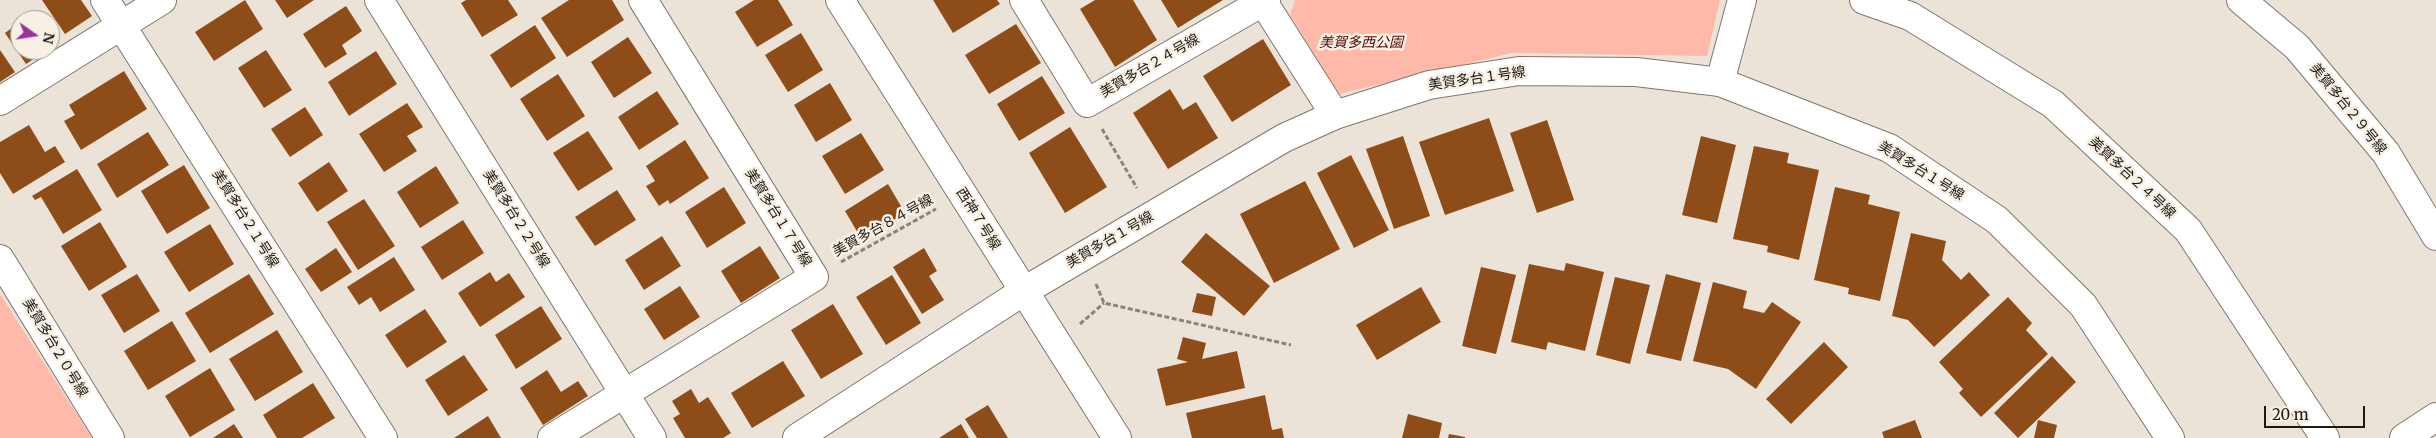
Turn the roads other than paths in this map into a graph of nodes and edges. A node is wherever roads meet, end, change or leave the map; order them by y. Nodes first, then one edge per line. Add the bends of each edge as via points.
1 (105, 0) edge
2 (162, 0) edge
3 (380, 0) edge
4 (643, 0) edge
5 (840, 0) edge
6 (1024, 0) edge
7 (1742, 0) edge
8 (1864, 0) edge
9 (2240, 0) edge
10 (1263, 1) edge
11 (122, 25) junction
12 (1720, 82) junction
13 (0, 101) edge
14 (1334, 115) junction
15 (2436, 236) edge
16 (0, 259) edge
17 (1024, 291) junction
18 (624, 393) junction
19 (2436, 418) edge
20 (110, 438) edge
21 (383, 438) edge
22 (552, 438) edge
23 (652, 438) edge
24 (797, 438) edge
25 (1117, 438) edge
26 (2170, 438) edge
27 (2324, 438) edge
28 (2404, 438) edge

1 - 11 street, 美賀多台２１号線
2 - 11 street
3 - 18 street, 美賀多台２２号線
4 - 18 street, 美賀多台１７号線 via 814,277
5 - 17 street, 西神７号線
6 - 10 street, 美賀多台２４号線 via 1087,103
7 - 12 street
8 - 27 street, 美賀多台２４号線 via 1910,16 2053,104 2188,230
9 - 15 street, 美賀多台２９号線 via 2297,48 2386,153
10 - 14 street
11 - 13 street
11 - 21 street, 美賀多台２１号線
12 - 14 street, 美賀多台１号線 via 1636,72 1520,71 1429,85
12 - 26 street, 美賀多台１号線 via 1889,148 1997,220 2082,305
14 - 17 street, 美賀多台１号線 via 1284,138
16 - 20 street, 美賀多台２０号線
17 - 24 street, 美賀多台１号線
17 - 25 street, 西神７号線
18 - 22 street, 美賀多台１７号線
18 - 23 street, 美賀多台２２号線
19 - 28 street

